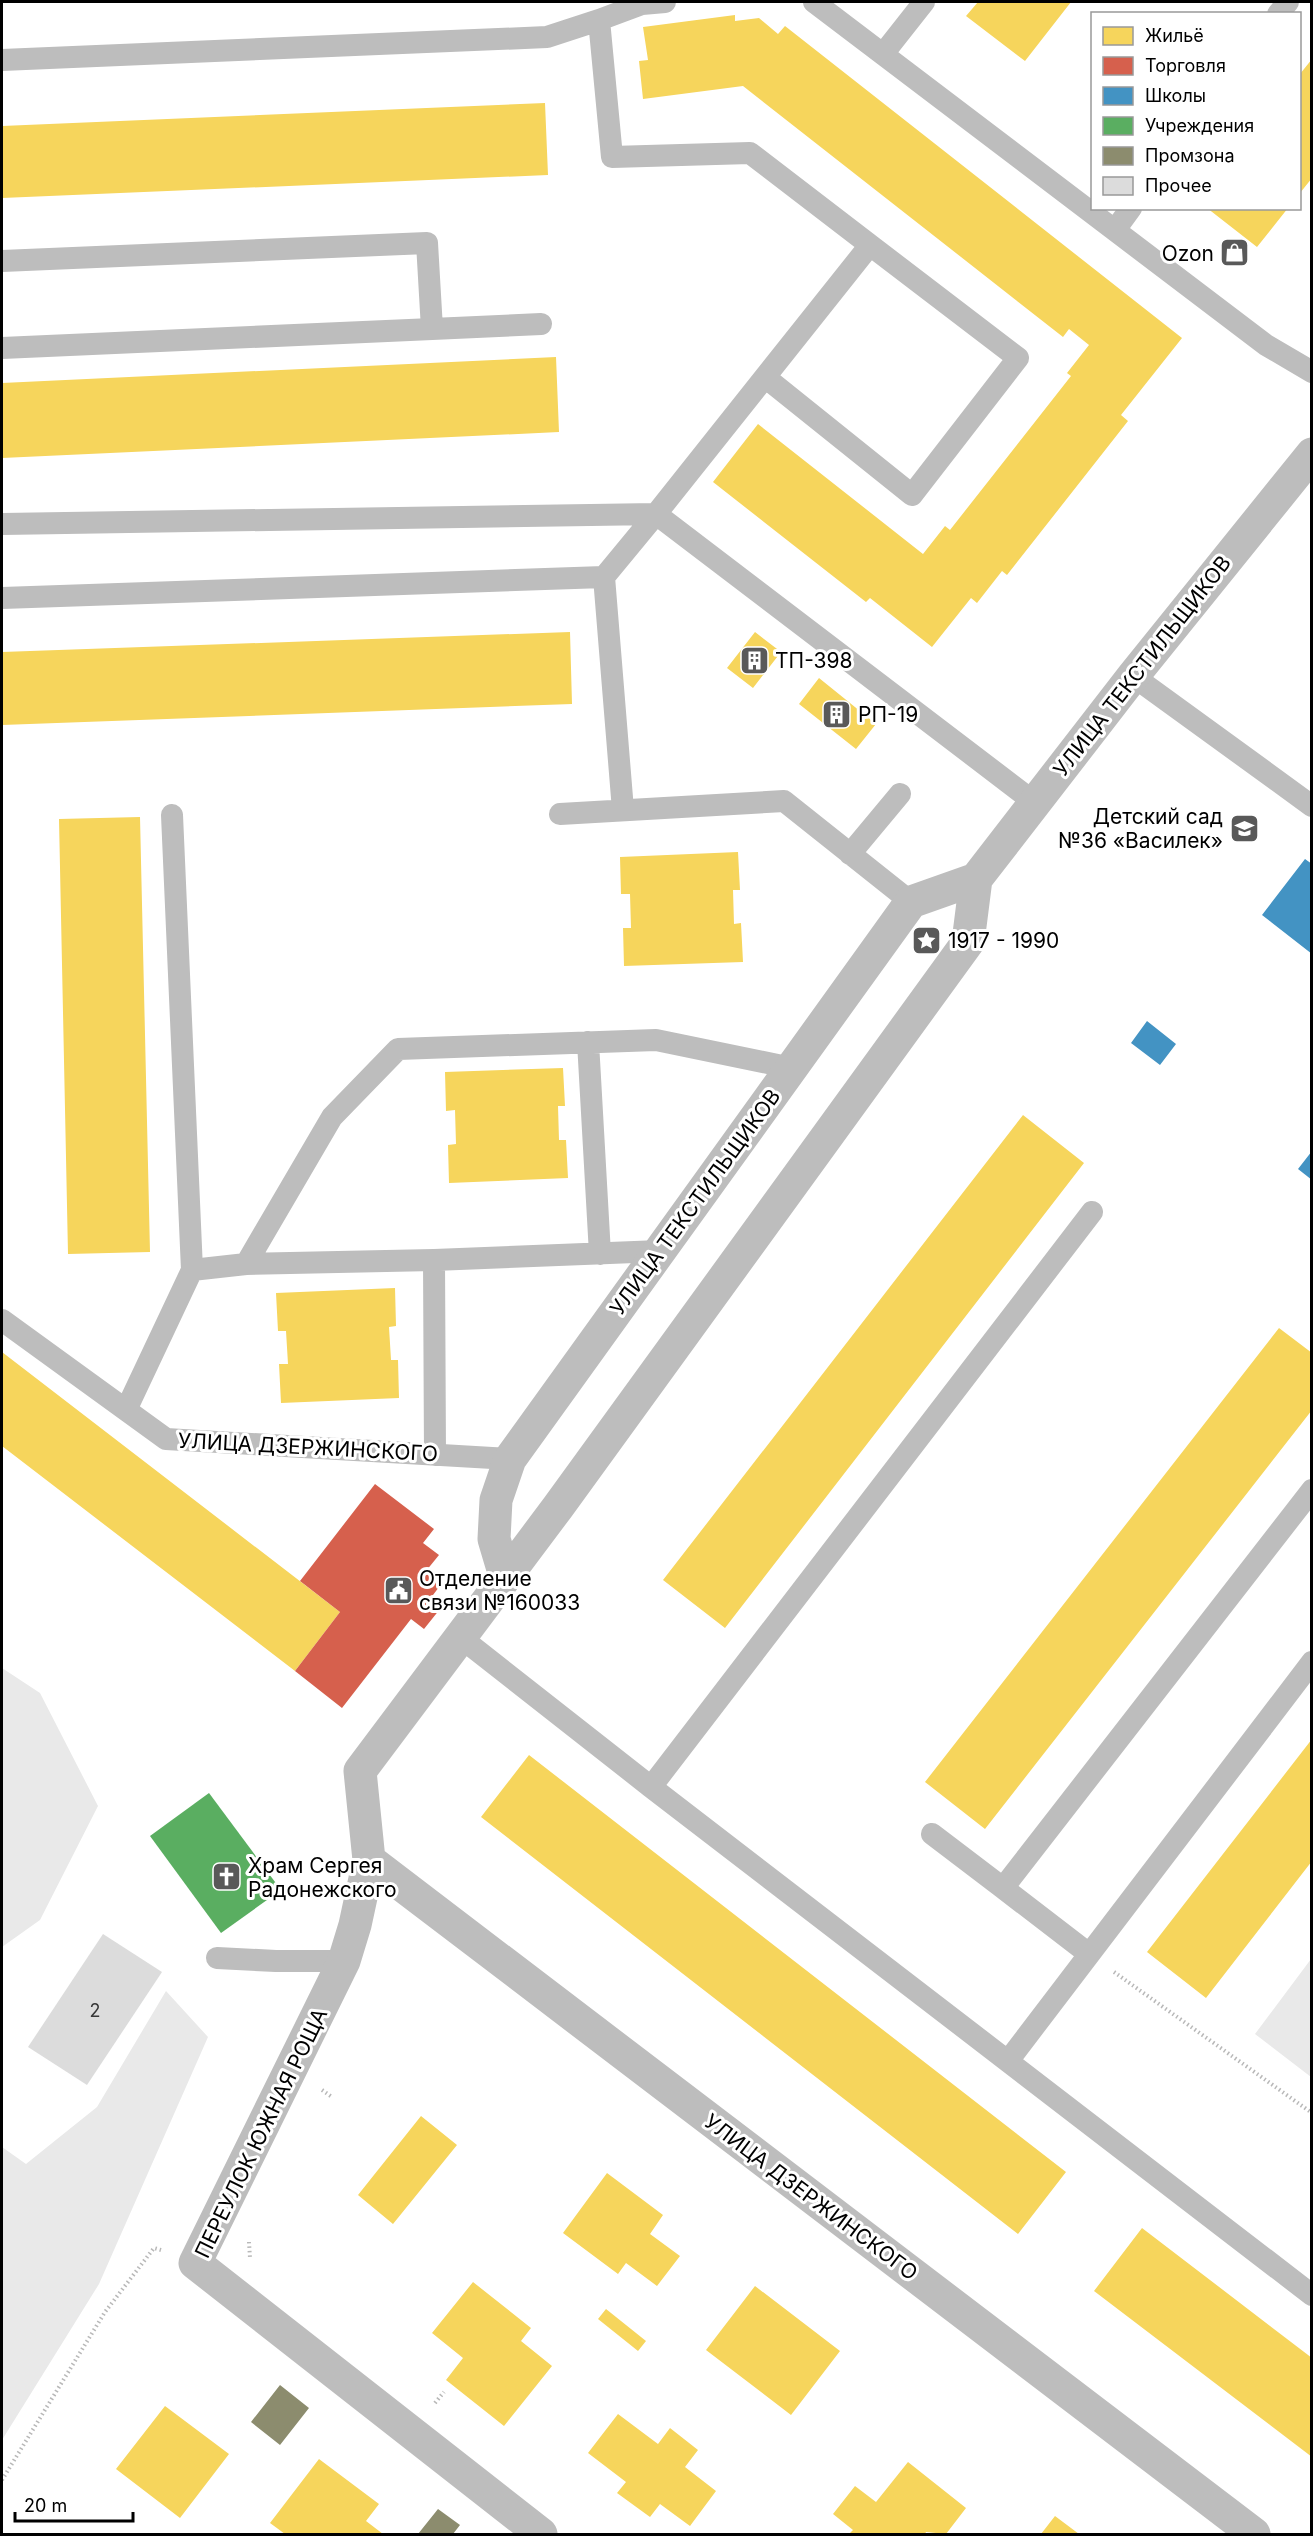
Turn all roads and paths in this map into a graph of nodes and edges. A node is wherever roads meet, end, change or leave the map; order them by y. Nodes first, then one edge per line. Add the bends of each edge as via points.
1 (665, 2) edge
2 (814, 2) edge
3 (924, 2) edge
4 (599, 20) junction
5 (883, 54) junction
6 (2, 60) edge
7 (1130, 210) edge
8 (1115, 230) junction
9 (870, 245) junction
10 (2, 261) edge
11 (541, 324) dead end
12 (432, 329) junction
13 (2, 348) edge
14 (1311, 372) edge
15 (765, 377) junction
16 (1311, 454) edge
17 (656, 514) junction
18 (2, 524) edge
19 (604, 577) junction
20 (2, 598) edge
21 (1133, 676) junction
22 (900, 794) dead end
23 (1034, 802) junction
24 (1311, 806) edge
25 (622, 810) junction
26 (560, 814) dead end
27 (172, 815) dead end
28 (850, 854) junction
29 (976, 879) junction
30 (911, 902) junction
31 (588, 1042) junction
32 (792, 1068) junction
33 (1092, 1212) dead end
34 (660, 1251) junction
35 (600, 1254) junction
36 (434, 1260) junction
37 (246, 1264) junction
38 (192, 1270) junction
39 (2, 1320) edge
40 (126, 1410) junction
41 (435, 1455) junction
42 (510, 1459) junction
43 (1311, 1490) edge
44 (505, 1576) junction
45 (460, 1637) junction
46 (1311, 1662) edge
47 (651, 1787) junction
48 (932, 1834) dead end
49 (369, 1860) junction
50 (1003, 1888) junction
51 (1089, 1954) junction
52 (217, 1958) dead end
53 (344, 1961) junction
54 (1008, 2061) junction
55 (1311, 2113) edge
56 (250, 2231) dead end
57 (250, 2260) dead end
58 (195, 2263) junction
59 (1311, 2295) edge
60 (2, 2480) edge
61 (541, 2535) edge
62 (1254, 2535) edge

1 - 4 lane via 642,4
2 - 5 lane
3 - 5 lane
4 - 6 lane via 548,38
4 - 9 lane via 612,157 750,153
5 - 8 lane
7 - 8 lane
8 - 14 lane via 1266,345
9 - 15 lane
9 - 15 lane via 1018,358 912,495
10 - 12 lane via 427,243
11 - 12 lane
12 - 13 lane
15 - 17 lane
16 - 21 street, УЛИЦА ТЕКСТИЛЬЩИКОВ
17 - 18 lane
17 - 19 lane
17 - 23 lane
19 - 20 lane
19 - 25 lane
21 - 23 street, УЛИЦА ТЕКСТИЛЬЩИКОВ
21 - 24 lane
22 - 28 lane
23 - 29 street, УЛИЦА ТЕКСТИЛЬЩИКОВ
25 - 26 lane
25 - 28 lane via 784,801
27 - 38 lane
28 - 30 lane
29 - 30 street
29 - 44 street, УЛИЦА ТЕКСТИЛЬЩИКОВ via 968,942
30 - 32 street, УЛИЦА ТЕКСТИЛЬЩИКОВ
31 - 32 lane via 656,1040
31 - 35 lane
31 - 37 lane via 398,1049 332,1117
32 - 34 street, УЛИЦА ТЕКСТИЛЬЩИКОВ
33 - 47 lane
34 - 35 lane
34 - 42 street, УЛИЦА ТЕКСТИЛЬЩИКОВ
35 - 36 lane
36 - 37 lane
36 - 41 lane
37 - 38 lane
38 - 40 lane
39 - 40 lane, УЛИЦА ДЗЕРЖИНСКОГО
40 - 41 lane, УЛИЦА ДЗЕРЖИНСКОГО via 166,1439
41 - 42 lane, УЛИЦА ДЗЕРЖИНСКОГО
42 - 44 street, УЛИЦА ТЕКСТИЛЬЩИКОВ via 496,1500 494,1539
43 - 50 lane
44 - 45 street, УЛИЦА ТЕКСТИЛЬЩИКОВ
45 - 47 lane
45 - 49 street, УЛИЦА ТЕКСТИЛЬЩИКОВ via 360,1771
46 - 51 lane
47 - 54 lane
48 - 50 lane
49 - 53 street, ПЕРЕУЛОК ЮЖНАЯ РОЩА
49 - 62 street, УЛИЦА ДЗЕРЖИНСКОГО
50 - 51 lane
51 - 54 lane
51 - 55 path
52 - 53 lane
53 - 58 street, ПЕРЕУЛОК ЮЖНАЯ РОЩА
54 - 59 lane
56 - 57 path
58 - 60 path via 154,2248 105,2312
58 - 61 street, ПЕРЕУЛОК ЮЖНАЯ РОЩА

